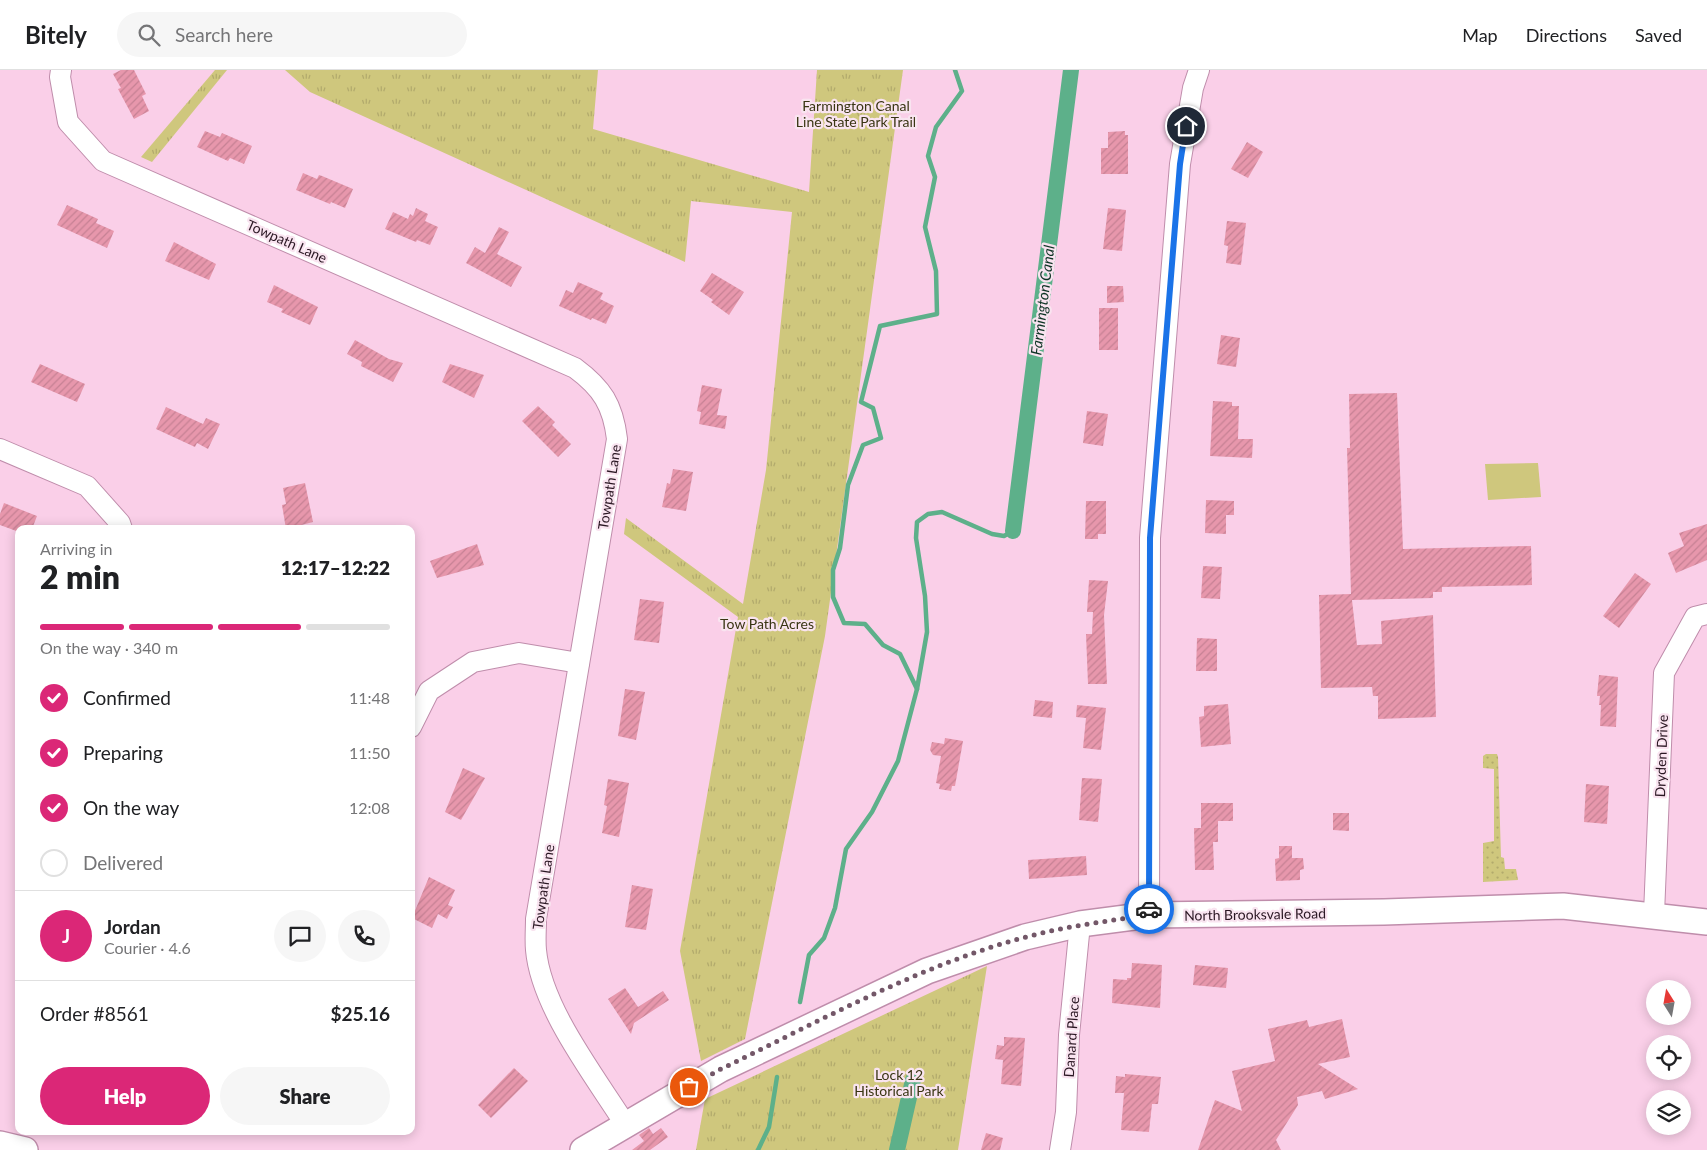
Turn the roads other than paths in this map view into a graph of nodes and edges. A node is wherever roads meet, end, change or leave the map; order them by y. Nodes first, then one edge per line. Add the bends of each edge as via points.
1 (61, 70) edge
2 (1199, 70) edge
3 (0, 449) edge
4 (121, 525) edge
5 (1707, 614) edge
6 (579, 663) junction
7 (415, 719) edge
8 (1654, 914) junction
9 (1149, 915) junction
10 (1707, 922) edge
11 (1080, 924) junction
12 (625, 1124) junction
13 (0, 1144) edge
14 (25, 1150) edge
15 (583, 1150) edge
16 (1060, 1150) edge

1 - 6 street, Towpath Lane via 68,122 103,161 575,368 594,382 612,410 617,439
2 - 9 street via 1180,164 1150,538
3 - 4 street via 87,486
5 - 8 street, Dryden Drive via 1695,617 1664,673
6 - 7 street via 519,653 473,662 429,691
6 - 12 street, Towpath Lane via 536,919 536,950 543,981 556,1013
8 - 9 main road, North Brooksvale Road via 1563,906
8 - 10 main road, North Brooksvale Road
9 - 11 main road, North Brooksvale Road
11 - 12 main road, North Brooksvale Road via 1025,937 927,971 721,1069
11 - 16 street, Danard Place via 1069,1035 1066,1112
12 - 15 main road, North Brooksvale Road
13 - 14 main road

